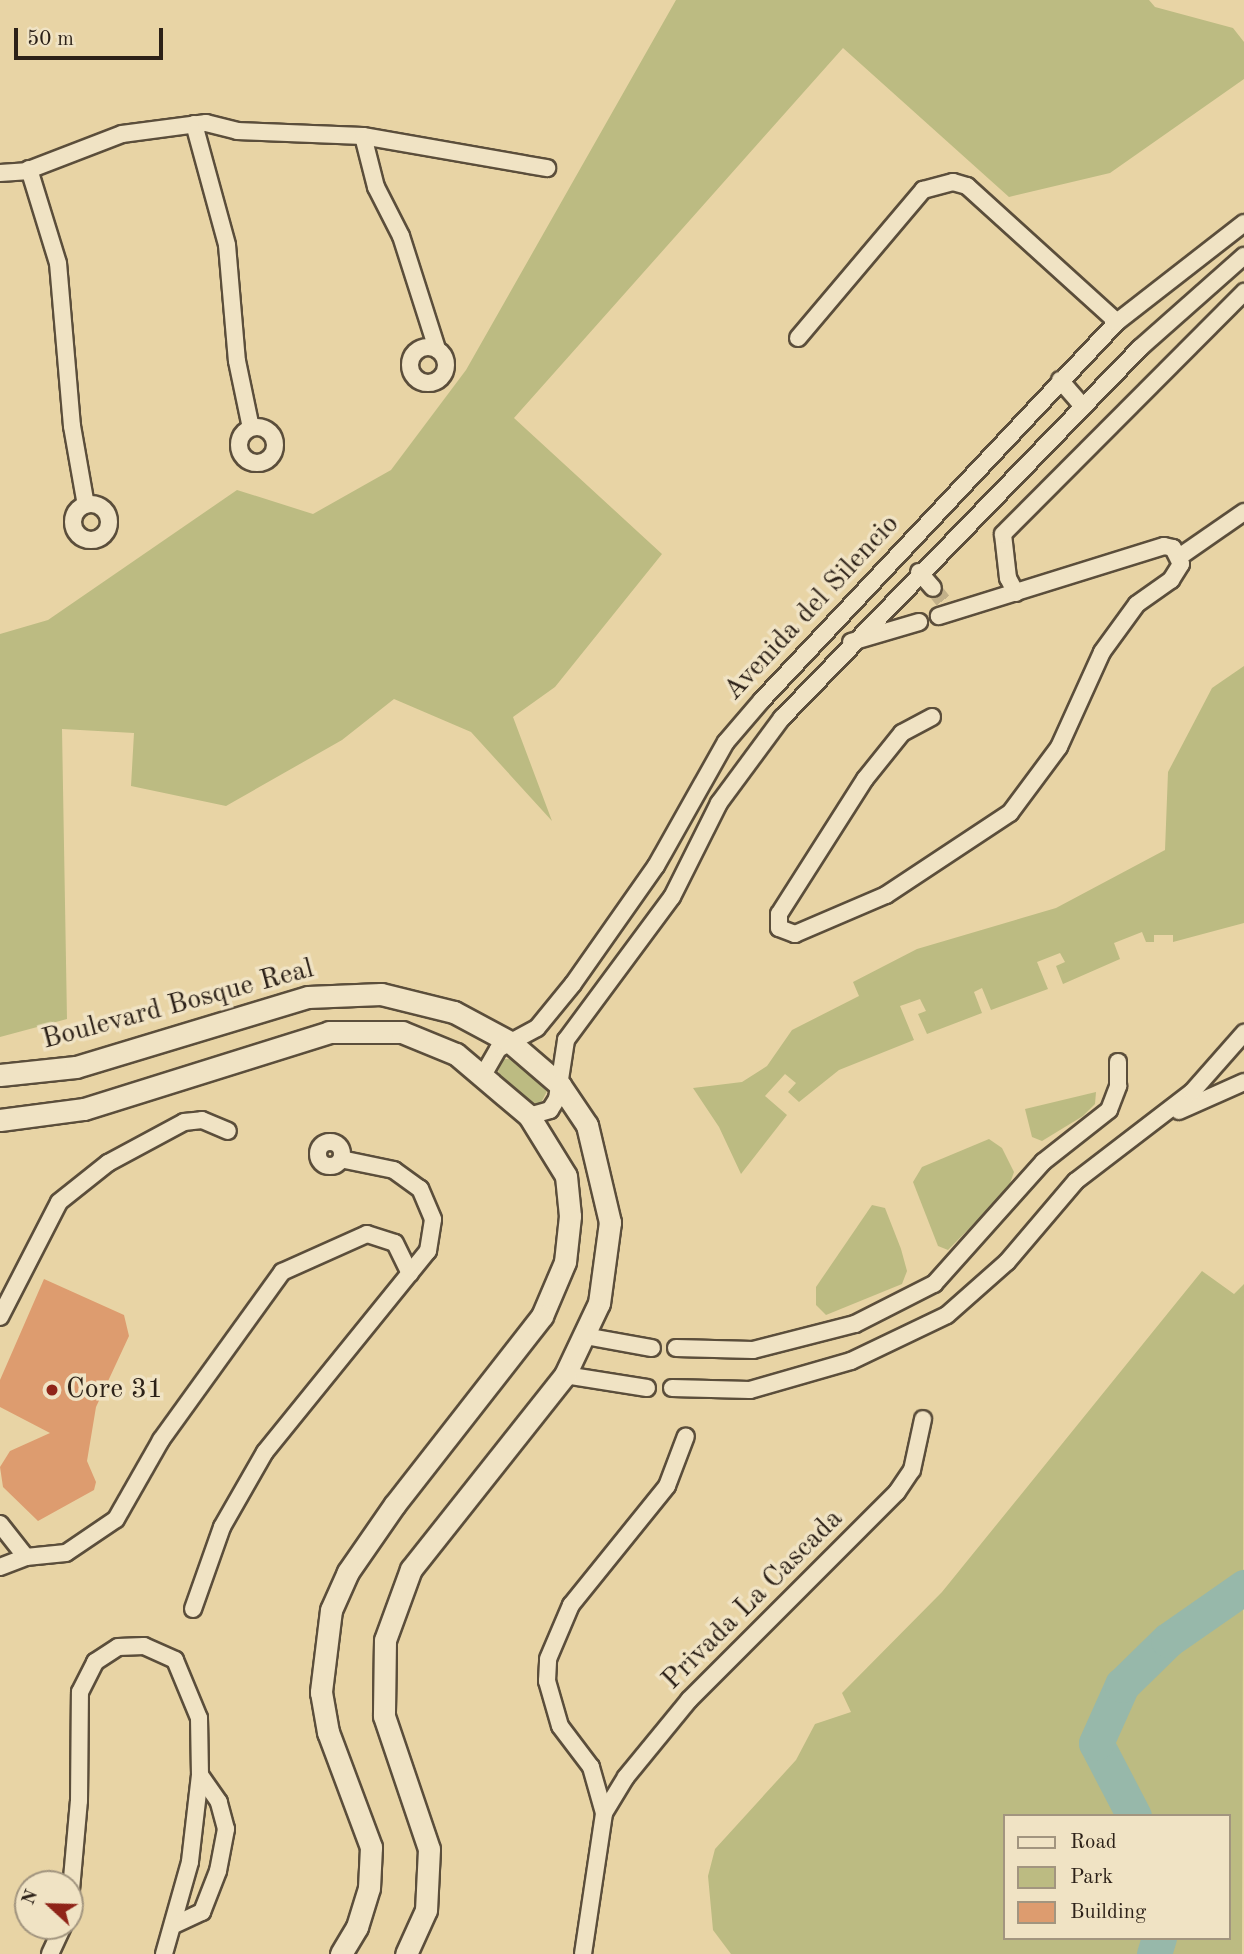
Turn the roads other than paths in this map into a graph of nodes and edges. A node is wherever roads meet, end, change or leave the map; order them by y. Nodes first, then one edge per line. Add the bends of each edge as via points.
1 (194, 124) junction
2 (363, 136) junction
3 (547, 168) dead end
4 (29, 169) junction
5 (0, 173) edge
6 (1244, 223) edge
7 (1244, 256) edge
8 (1244, 292) edge
9 (1117, 321) junction
10 (798, 338) dead end
11 (437, 349) dead end
12 (1060, 380) junction
13 (1083, 406) junction
14 (251, 428) dead end
15 (86, 505) dead end
16 (1244, 512) edge
17 (1179, 557) junction
18 (919, 572) junction
19 (933, 588) tunnel mouth
20 (1016, 593) junction
21 (945, 610) dead end
22 (919, 622) dead end
23 (849, 643) junction
24 (932, 718) dead end
25 (656, 866) junction
26 (680, 881) junction
27 (1244, 1033) edge
28 (510, 1042) junction
29 (1118, 1062) dead end
30 (0, 1074) edge
31 (482, 1077) junction
32 (1244, 1082) edge
33 (560, 1085) junction
34 (528, 1116) junction
35 (0, 1120) edge
36 (1143, 1130) junction
37 (228, 1131) dead end
38 (341, 1159) dead end
39 (410, 1275) junction
40 (0, 1317) edge
41 (585, 1336) junction
42 (652, 1348) dead end
43 (676, 1348) dead end
44 (565, 1375) junction
45 (647, 1388) dead end
46 (672, 1388) dead end
47 (923, 1419) dead end
48 (686, 1436) dead end
49 (0, 1524) edge
50 (26, 1557) junction
51 (0, 1567) edge
52 (193, 1609) dead end
53 (200, 1775) junction
54 (604, 1813) junction
55 (73, 1870) edge
56 (176, 1924) junction
57 (164, 1954) edge
58 (341, 1954) edge
59 (406, 1954) edge
60 (583, 1954) edge

1 - 2 street via 237,131
1 - 4 street via 122,134 104,146
1 - 14 street via 227,245 237,361
2 - 3 street
2 - 11 street via 376,187 401,236
4 - 5 street
4 - 15 street via 58,263 74,438
6 - 9 street, Avenida del Silencio
7 - 13 street, Avenida del Silencio
8 - 20 street via 1003,534
9 - 10 street via 967,186 953,182 923,190
9 - 12 street, Avenida del Silencio
12 - 13 street
12 - 25 street, Avenida del Silencio via 726,742
13 - 18 street, Avenida del Silencio
16 - 17 street
17 - 20 street via 1164,546
17 - 24 street via 1177,573 1137,604 1101,652 1059,747 1010,813 886,895 795,934 779,928 779,914 790,894 865,779 902,733
18 - 19 street
18 - 23 street, Avenida del Silencio
20 - 21 street
22 - 23 street
23 - 26 street, Avenida del Silencio via 749,760 719,803
25 - 26 street
25 - 28 street, Avenida del Silencio via 551,1014
26 - 33 street, Avenida del Silencio via 565,1040
27 - 36 street via 1212,1073
28 - 30 main road, Boulevard Bosque Real via 423,1002 340,992 76,1068
28 - 31 street, Avenida del Silencio via 491,1057
28 - 33 main road, Boulevard Bosque Real
29 - 43 street via 1118,1086 1109,1110 1042,1162 934,1283 855,1324 811,1336 753,1350
31 - 34 main road
31 - 35 main road via 456,1054 402,1032 329,1032 85,1109
32 - 36 street
33 - 34 street, Avenida del Silencio via 550,1110
33 - 41 main road, Boulevard Bosque Real via 587,1125 610,1222 607,1269
34 - 58 main road via 566,1176 570,1216 565,1262 552,1296 499,1377 379,1527 348,1572 331,1610 323,1650 324,1705 371,1847 369,1888
36 - 46 street via 1076,1181 1007,1262 947,1315 851,1361 750,1390
37 - 40 street via 202,1120 184,1122 108,1163 59,1202
38 - 39 street via 394,1170 420,1189 433,1219 428,1251
39 - 50 street via 395,1243 368,1234 282,1272 176,1418 116,1520 66,1553
39 - 52 street via 264,1452 222,1527
41 - 42 street
41 - 44 main road, Boulevard Bosque Real
44 - 45 street
44 - 59 main road, Boulevard Bosque Real via 432,1537 395,1603 384,1653 384,1716 422,1820 431,1880 426,1910
47 - 54 street, Privada La Cascada via 912,1470 897,1492 689,1700 653,1740
48 - 54 street, Privada La Cascada via 667,1486 571,1605 548,1659 547,1681 560,1726 591,1767
49 - 50 street
50 - 51 street
53 - 55 street via 195,1700 175,1660 130,1644 95,1662 76,1714 79,1801
53 - 56 street
53 - 56 street via 219,1801 226,1829 218,1871 202,1912
54 - 60 street, Privada La Cascada
56 - 57 street

